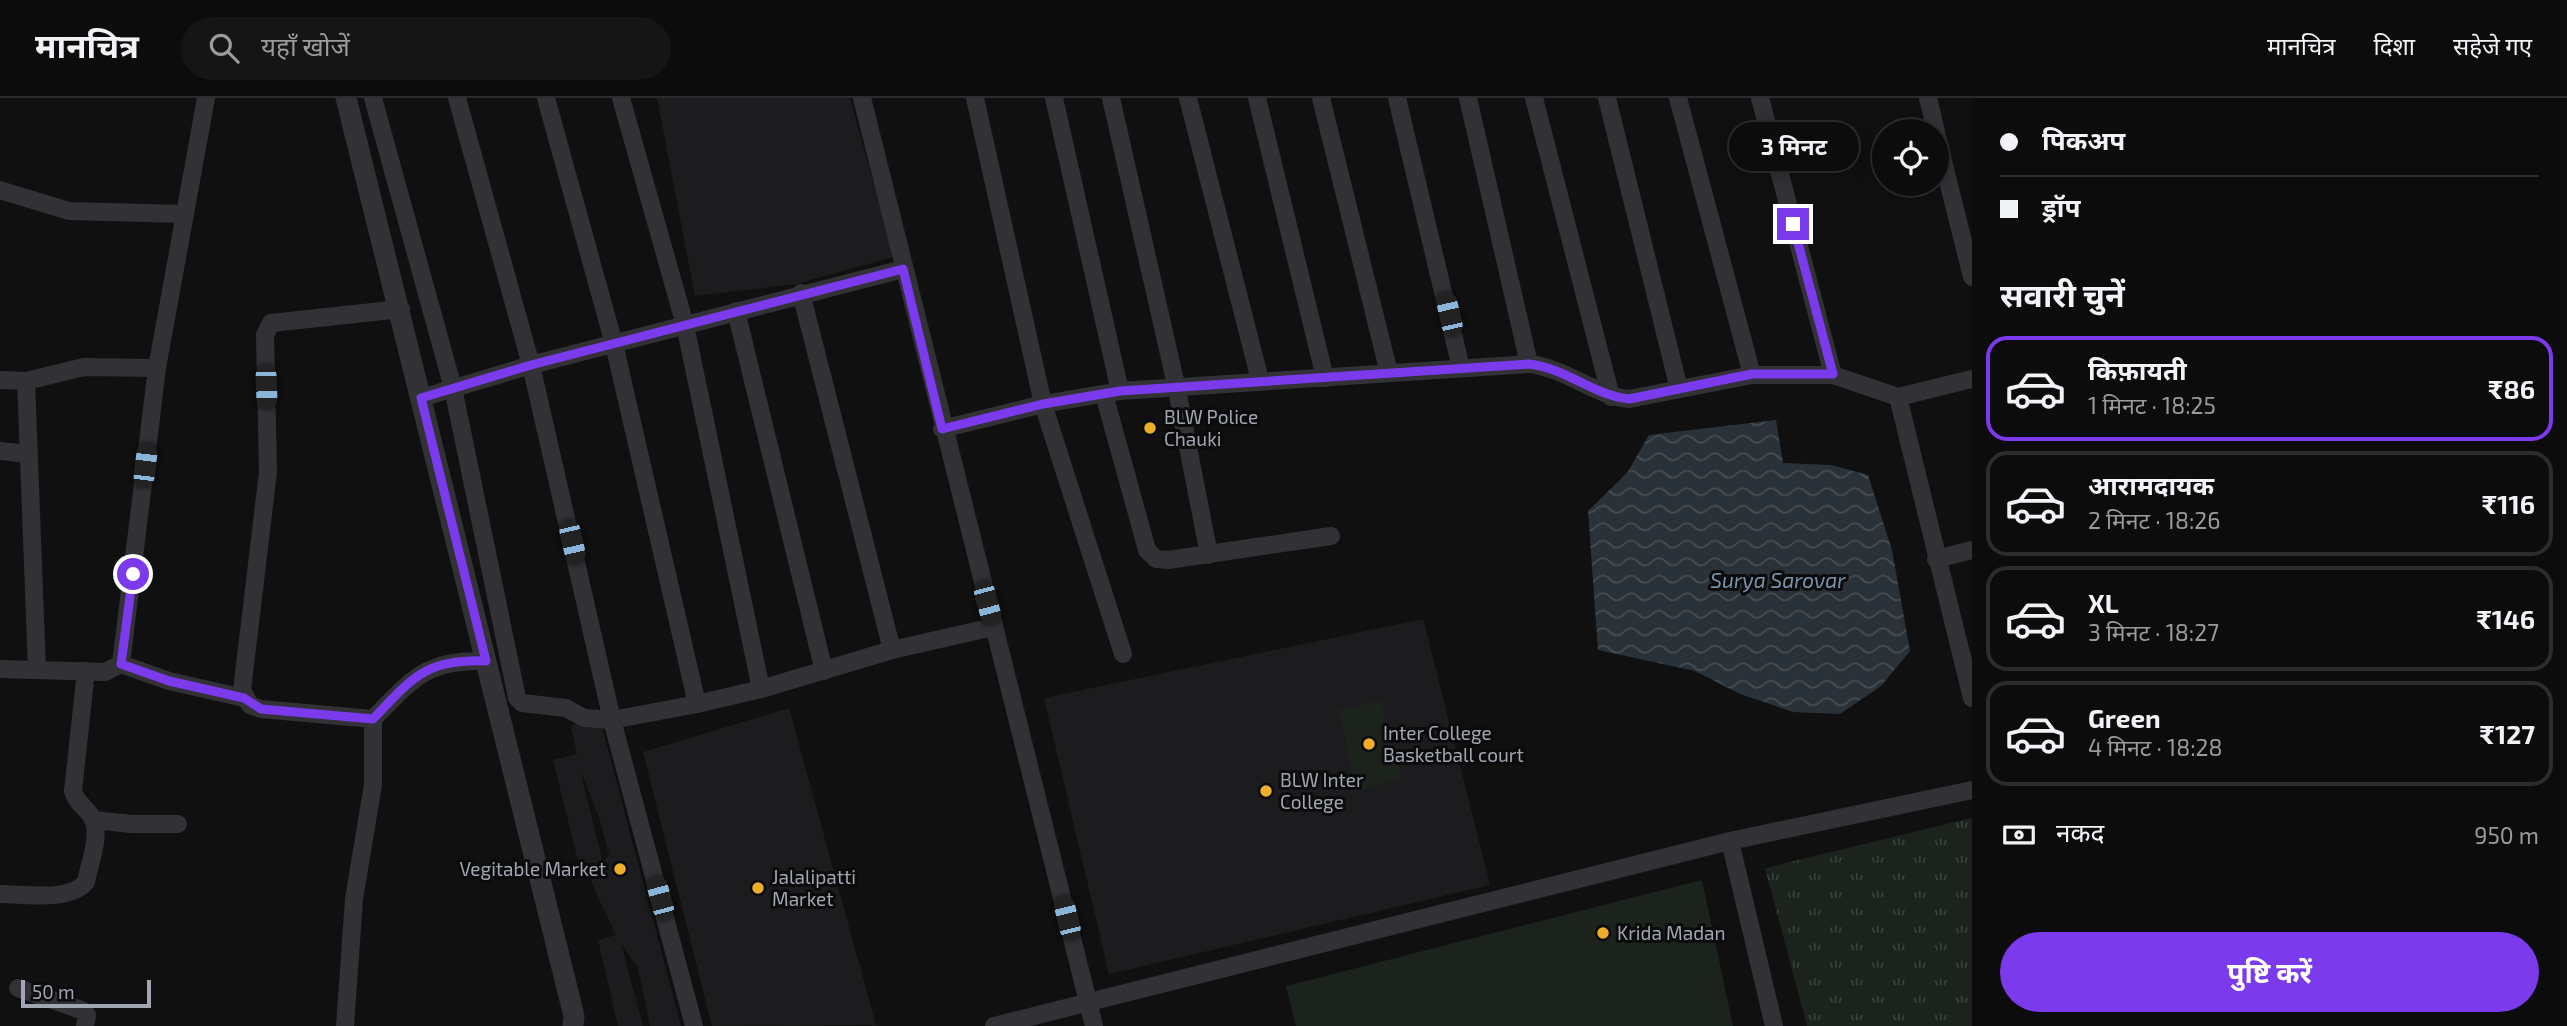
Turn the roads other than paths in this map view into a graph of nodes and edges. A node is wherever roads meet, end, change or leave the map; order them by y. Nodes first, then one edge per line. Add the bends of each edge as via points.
1 (206, 98) edge
2 (346, 98) edge
3 (373, 98) edge
4 (457, 98) edge
5 (546, 98) edge
6 (621, 98) edge
7 (862, 98) edge
8 (975, 98) edge
9 (1054, 98) edge
10 (1111, 98) edge
11 (1188, 98) edge
12 (1257, 98) edge
13 (1321, 98) edge
14 (1397, 98) edge
15 (1468, 98) edge
16 (1534, 98) edge
17 (1607, 98) edge
18 (1678, 98) edge
19 (1760, 98) edge
20 (1928, 98) edge
21 (1933, 119) edge
22 (1949, 185) edge
23 (0, 190) edge
24 (184, 214) junction
25 (903, 269) junction
26 (1972, 278) edge
27 (801, 293) junction
28 (401, 309) junction
29 (736, 311) junction
30 (685, 325) junction
31 (614, 344) junction
32 (1529, 364) junction
33 (531, 365) junction
34 (157, 368) junction
35 (1461, 368) junction
36 (1390, 373) junction
37 (1752, 374) junction
38 (1833, 374) junction
39 (1325, 378) junction
40 (1972, 379) edge
41 (0, 380) edge
42 (1261, 380) junction
43 (26, 381) junction
44 (1176, 386) junction
45 (453, 388) junction
46 (1679, 389) junction
47 (1112, 393) junction
48 (1611, 397) junction
49 (1898, 397) junction
50 (421, 398) junction
51 (1043, 404) junction
52 (942, 429) junction
53 (0, 451) edge
54 (29, 454) junction
55 (1331, 537) dead end
56 (1972, 550) edge
57 (1209, 555) junction
58 (1936, 559) junction
59 (993, 628) junction
60 (892, 650) junction
61 (1123, 654) dead end
62 (486, 661) junction
63 (121, 664) junction
64 (0, 669) edge
65 (37, 670) junction
66 (86, 671) junction
67 (824, 671) junction
68 (761, 689) junction
69 (1971, 693) edge
70 (244, 698) junction
71 (697, 704) junction
72 (373, 719) junction
73 (612, 720) junction
74 (1972, 790) edge
75 (93, 820) junction
76 (178, 824) dead end
77 (1730, 841) junction
78 (0, 894) edge
79 (18, 988) dead end
80 (1090, 1001) junction
81 (85, 1026) edge
82 (345, 1026) edge
83 (573, 1026) edge
84 (694, 1026) edge
85 (994, 1026) edge
86 (1094, 1026) edge
87 (1774, 1026) edge

1 - 24 street
2 - 28 street
3 - 45 street
4 - 33 street
5 - 31 street
6 - 30 street
7 - 25 street
8 - 51 street
9 - 47 street
10 - 44 street
11 - 42 street
12 - 39 street
13 - 36 street
14 - 35 street
15 - 32 street
16 - 48 street
17 - 46 street
18 - 37 street
19 - 38 street
20 - 21 street
22 - 26 street
23 - 24 street via 69,211
24 - 34 street
25 - 27 street
25 - 52 street
27 - 29 street
27 - 60 street
28 - 50 street
28 - 70 street via 281,321 266,327 268,472
29 - 30 street
29 - 67 street
30 - 31 street
30 - 68 street
31 - 33 street
31 - 71 street
32 - 35 street
32 - 48 street via 1565,373
33 - 45 street
33 - 73 street
34 - 43 street via 84,367
34 - 63 street
35 - 36 street
36 - 39 street
37 - 38 street
37 - 46 street
38 - 49 street
39 - 42 street
40 - 49 street
41 - 43 street
42 - 44 street
43 - 54 street
44 - 47 street
44 - 57 street
45 - 50 street
45 - 73 street via 517,698 522,703 566,708 584,718
46 - 48 street via 1629,399
47 - 51 street
47 - 57 street via 1147,550 1156,559 1168,560
49 - 58 street
50 - 62 street
51 - 52 street
51 - 61 street
52 - 59 street
53 - 54 street
54 - 65 street
55 - 57 street
56 - 58 street
58 - 69 street
59 - 60 street
59 - 80 street
60 - 67 street
62 - 72 street via 455,660 429,667
62 - 83 street
63 - 66 street via 105,672
63 - 70 street via 169,681
64 - 65 street
65 - 66 street
66 - 75 street via 74,791 75,799
67 - 68 street
68 - 71 street
70 - 72 street via 261,709
71 - 73 street
72 - 82 street via 373,785 354,899
73 - 84 street
74 - 77 street
75 - 76 street
75 - 78 street via 93,845 86,882 80,889
77 - 80 street
77 - 87 street
79 - 81 street via 84,1010
80 - 85 street
80 - 86 street

